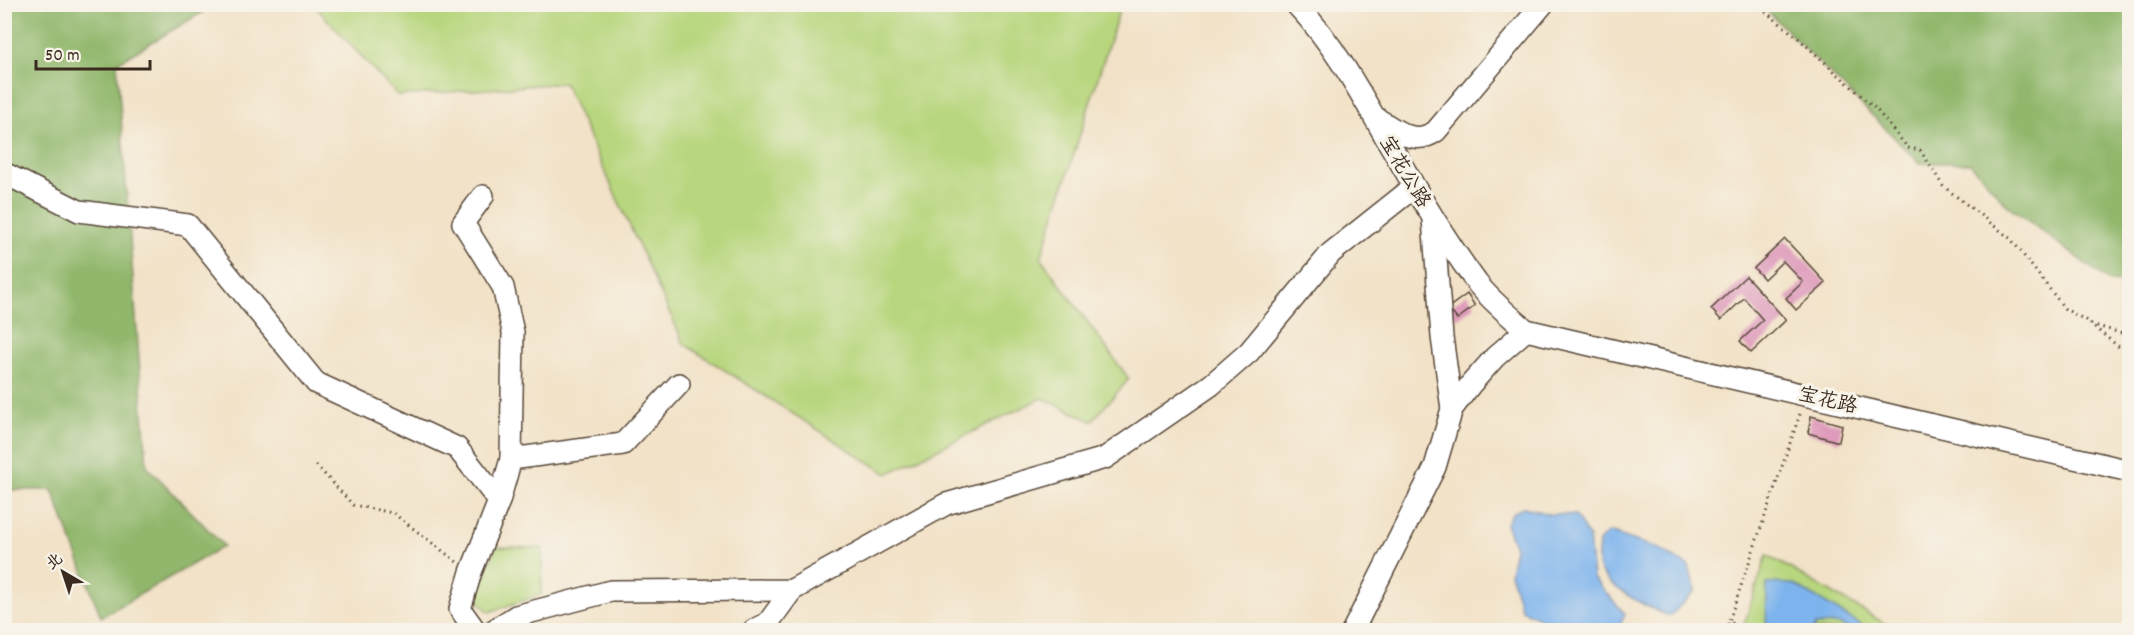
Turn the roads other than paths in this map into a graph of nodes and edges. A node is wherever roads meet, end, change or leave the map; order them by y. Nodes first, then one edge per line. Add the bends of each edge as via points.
1 (1296, 4) edge
2 (1543, 4) edge
3 (1375, 117) junction
4 (4, 173) edge
5 (1414, 186) junction
6 (483, 196) dead end
7 (1433, 216) junction
8 (1526, 330) junction
9 (679, 384) dead end
10 (1452, 409) junction
11 (511, 459) junction
12 (2130, 471) edge
13 (499, 501) junction
14 (792, 590) junction
15 (475, 630) edge
16 (494, 630) edge
17 (754, 630) edge
18 (1353, 630) edge

1 - 3 street, 宝花公路 via 1350,75
2 - 3 street via 1427,138 1411,138
3 - 5 street, 宝花公路
4 - 13 street via 79,211 188,225 316,383 457,448
5 - 7 street, 宝花公路
5 - 14 street via 1331,253 1249,352 1219,379 1105,458 946,504
6 - 11 street via 463,223 503,287 513,332
7 - 8 street, 宝花公路 via 1478,284
7 - 10 street
8 - 10 street via 1495,357
8 - 12 street, 宝花路
9 - 11 street via 623,444
10 - 18 street via 1435,467
11 - 13 street
13 - 15 street via 460,609
14 - 16 street via 612,591 516,616
14 - 17 street via 768,623

